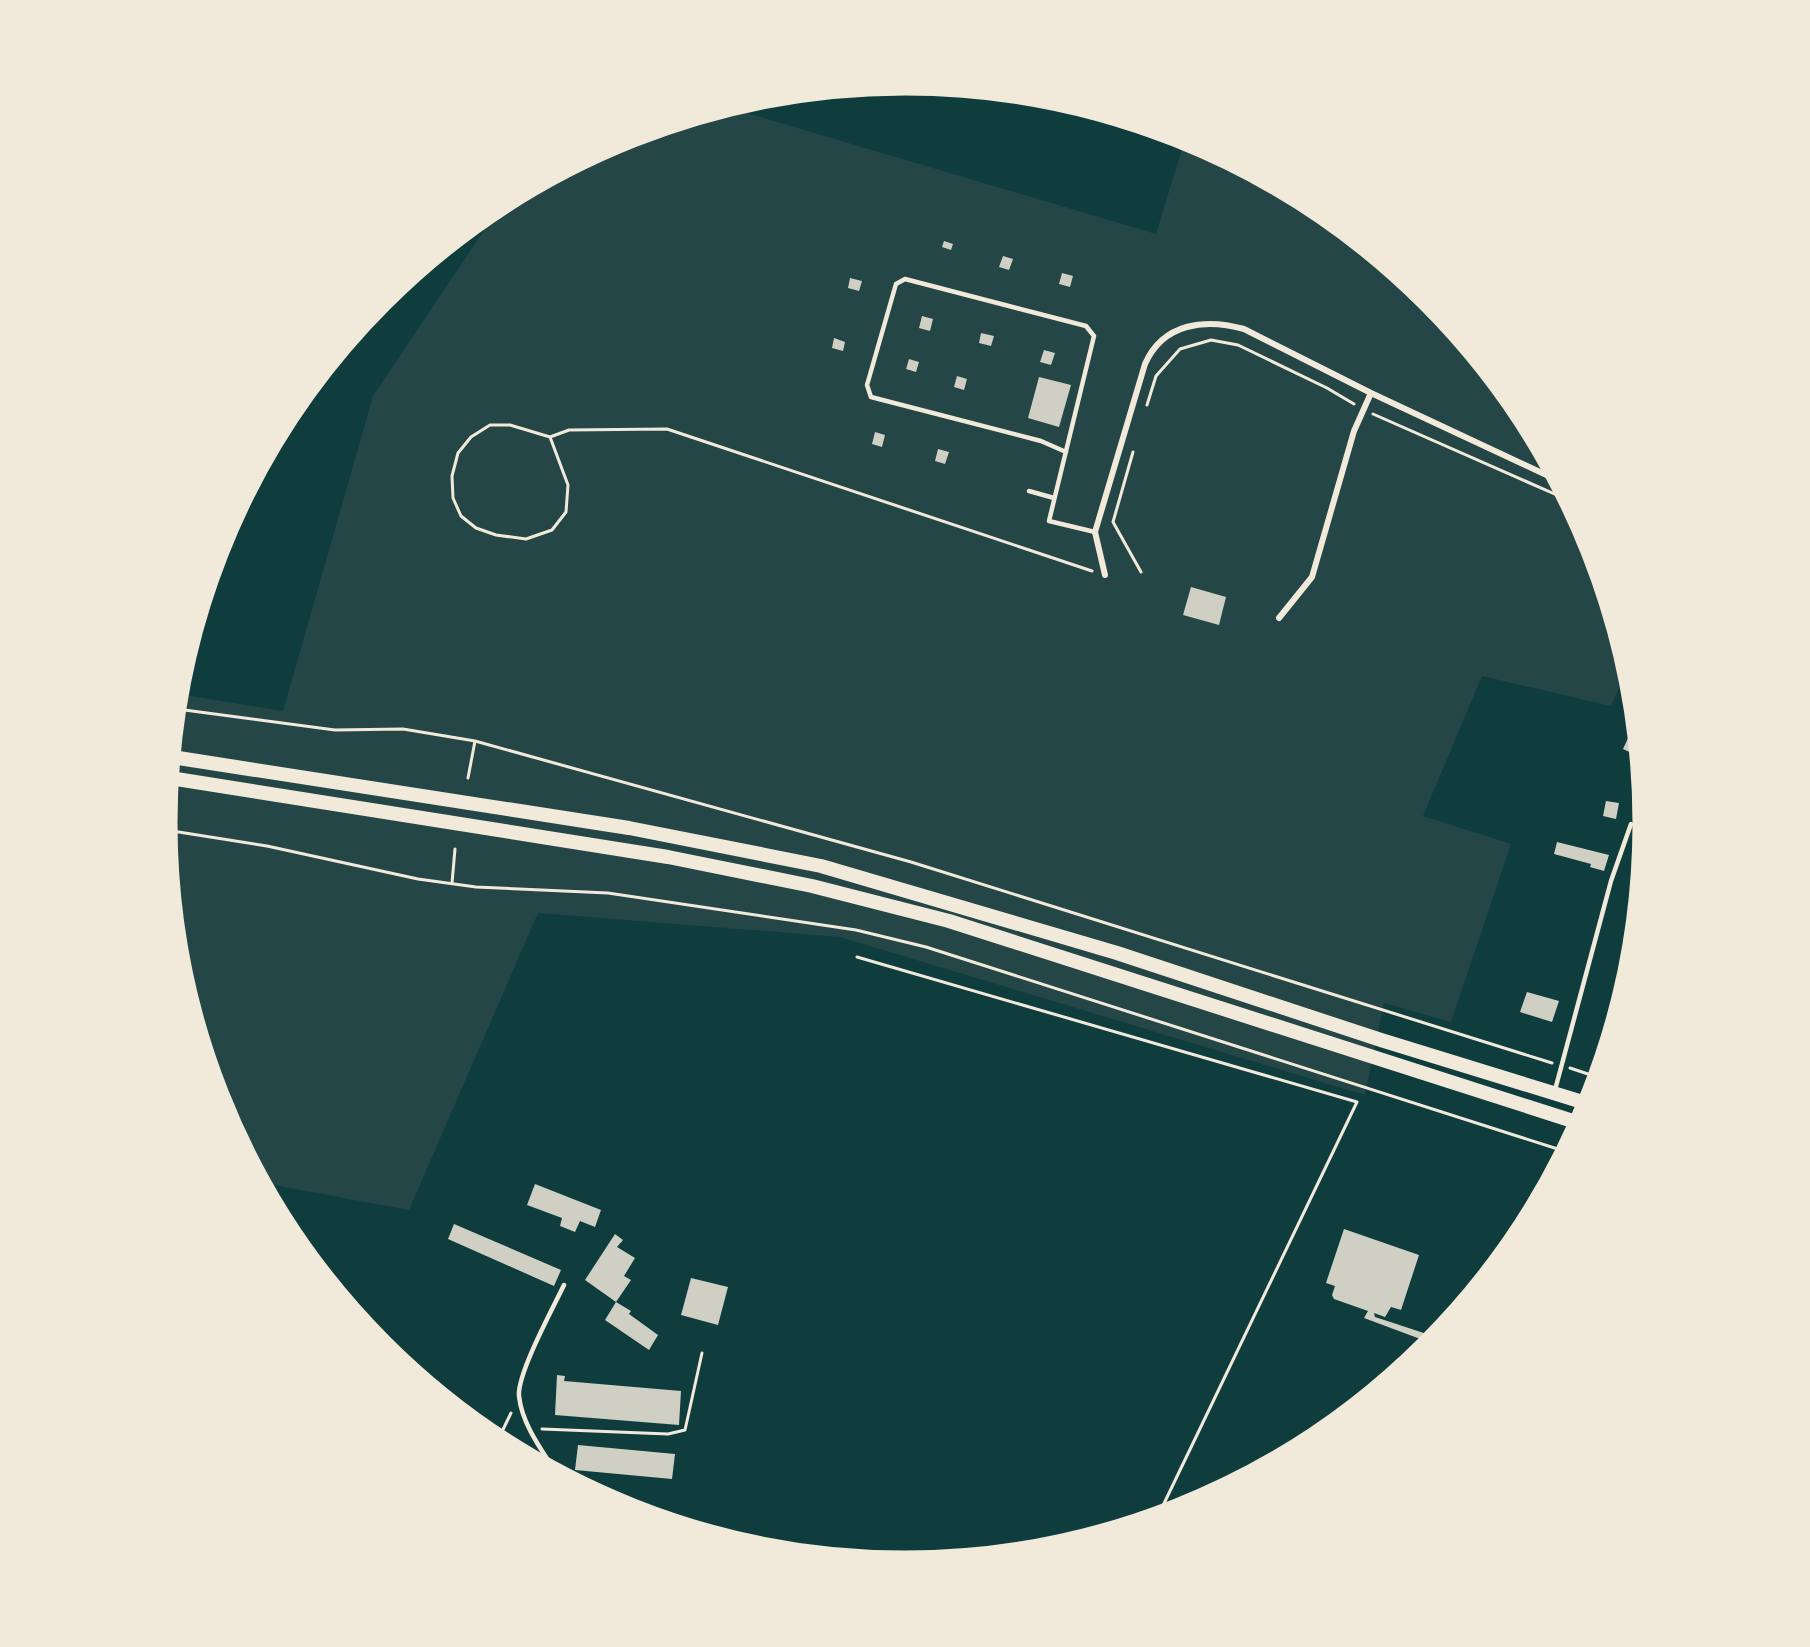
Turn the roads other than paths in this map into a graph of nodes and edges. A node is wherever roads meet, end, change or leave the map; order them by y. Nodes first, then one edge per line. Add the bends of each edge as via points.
1 (1371, 393) junction
2 (1066, 452) junction
3 (1544, 473) edge
4 (1029, 491) dead end
5 (1054, 498) junction
6 (1095, 532) junction
7 (1105, 575) road end
8 (1279, 618) dead end
9 (179, 758) edge
10 (178, 779) edge
11 (1631, 824) dead end
12 (1554, 1093) junction
13 (1579, 1101) edge
14 (1571, 1120) edge
15 (564, 1285) dead end
16 (548, 1459) edge

1 - 3 street
1 - 6 street via 1244,329 1212,323 1182,327 1152,348 1145,364
1 - 8 street via 1362,409 1312,578
2 - 2 lane via 1094,336 1086,326 905,279 896,284 867,385 871,397 1041,441
2 - 5 lane
4 - 5 lane
5 - 6 lane via 1049,521
6 - 7 street
9 - 12 main road via 629,828 821,866 1118,953
10 - 14 main road via 668,857 812,886 949,921
11 - 12 lane via 1611,881
12 - 13 main road
15 - 16 lane via 532,1351 519,1395 529,1428

